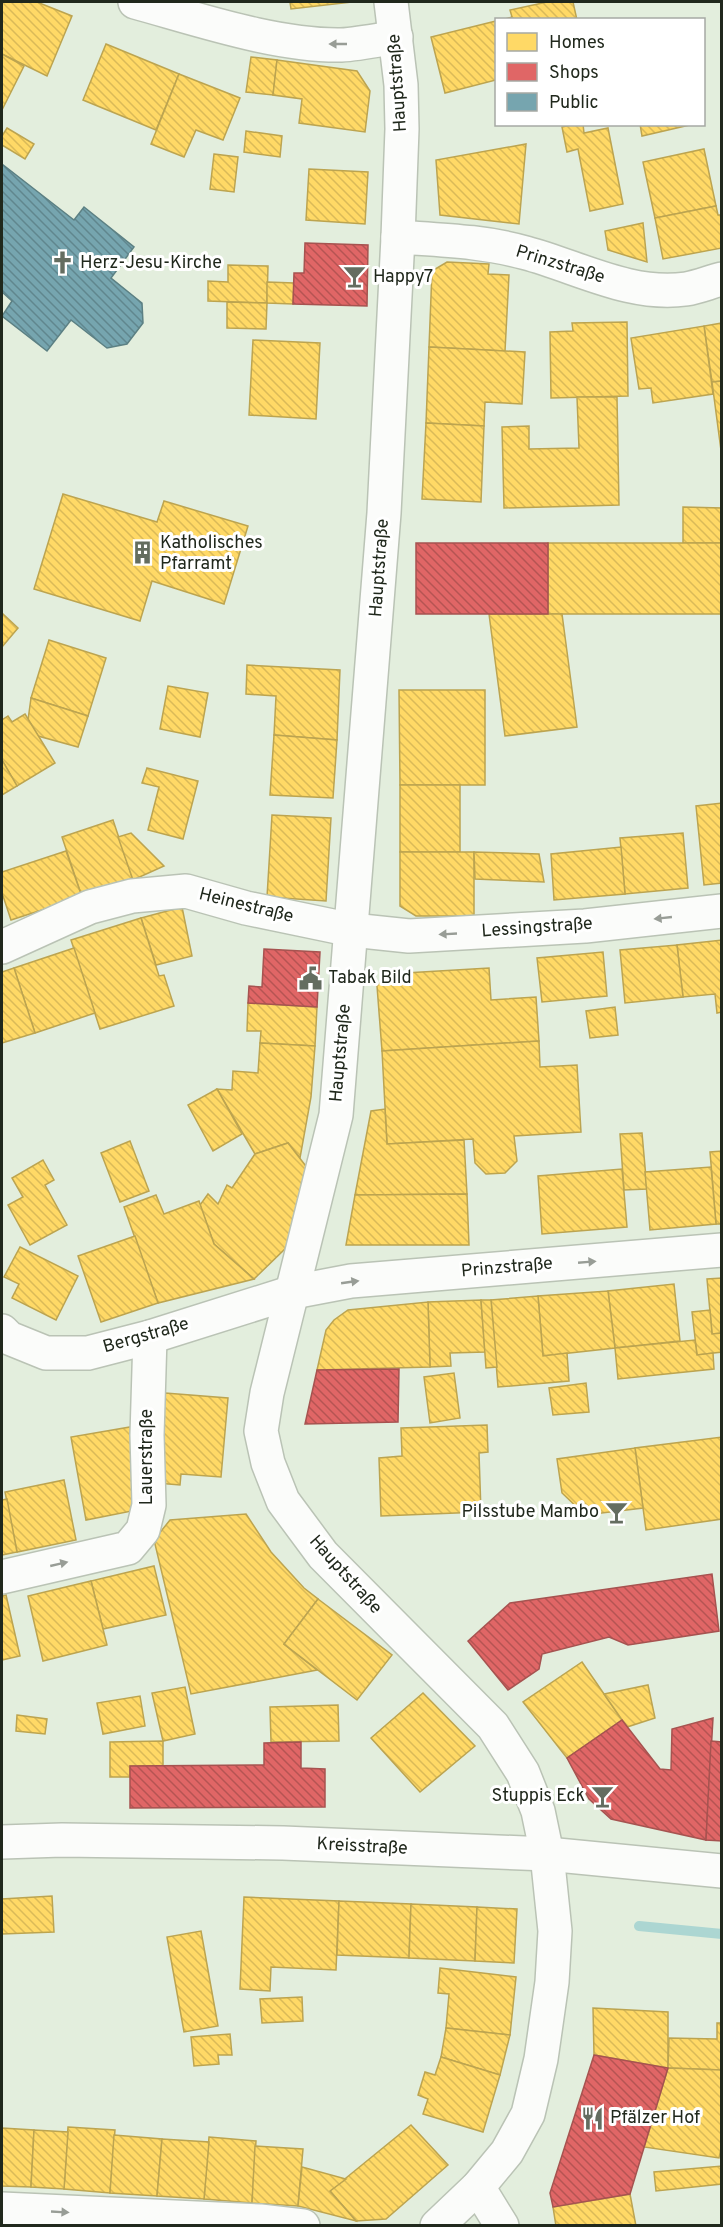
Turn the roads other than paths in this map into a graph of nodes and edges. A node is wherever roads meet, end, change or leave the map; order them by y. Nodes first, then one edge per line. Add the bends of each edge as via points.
1 (135, 2) edge
2 (391, 2) edge
3 (396, 38) junction
4 (398, 237) junction
5 (722, 279) edge
6 (722, 911) edge
7 (352, 930) junction
8 (3, 943) edge
9 (722, 1250) edge
10 (293, 1292) junction
11 (2, 1331) edge
12 (150, 1337) junction
13 (2, 1577) edge
14 (2, 1842) edge
15 (547, 1854) junction
16 (722, 1871) edge
17 (478, 2187) junction
18 (2, 2209) edge
19 (303, 2226) edge
20 (437, 2226) edge
21 (502, 2226) edge

3 -> 1 street via 341,45 303,42 252,34
2 - 3 street, Hauptstraße
3 - 4 street, Hauptstraße via 402,129
4 - 5 street, Prinzstraße via 466,242 525,252 652,290 686,289
4 - 7 street, Hauptstraße via 384,513
6 -> 7 street, Lessingstraße via 585,926 409,936
7 - 8 street, Heinestraße via 186,891 132,896 90,907
7 - 10 street, Hauptstraße via 336,1115
10 -> 9 street, Prinzstraße via 351,1281
10 - 12 street, Bergstraße
10 - 15 street, Hauptstraße via 261,1431 283,1500 323,1555 492,1726 523,1773 538,1811
11 - 12 street, Bergstraße via 9,1338 46,1353 88,1353
13 -> 12 street, Lauerstraße via 128,1548 143,1530 149,1505
14 - 15 street, Kreisstraße via 283,1843
15 - 16 street, Kreisstraße
15 - 17 street, Hauptstraße via 555,1931 541,2060 528,2114 507,2152
17 - 20 street, Hauptstraße
17 - 21 street
18 -> 19 street

